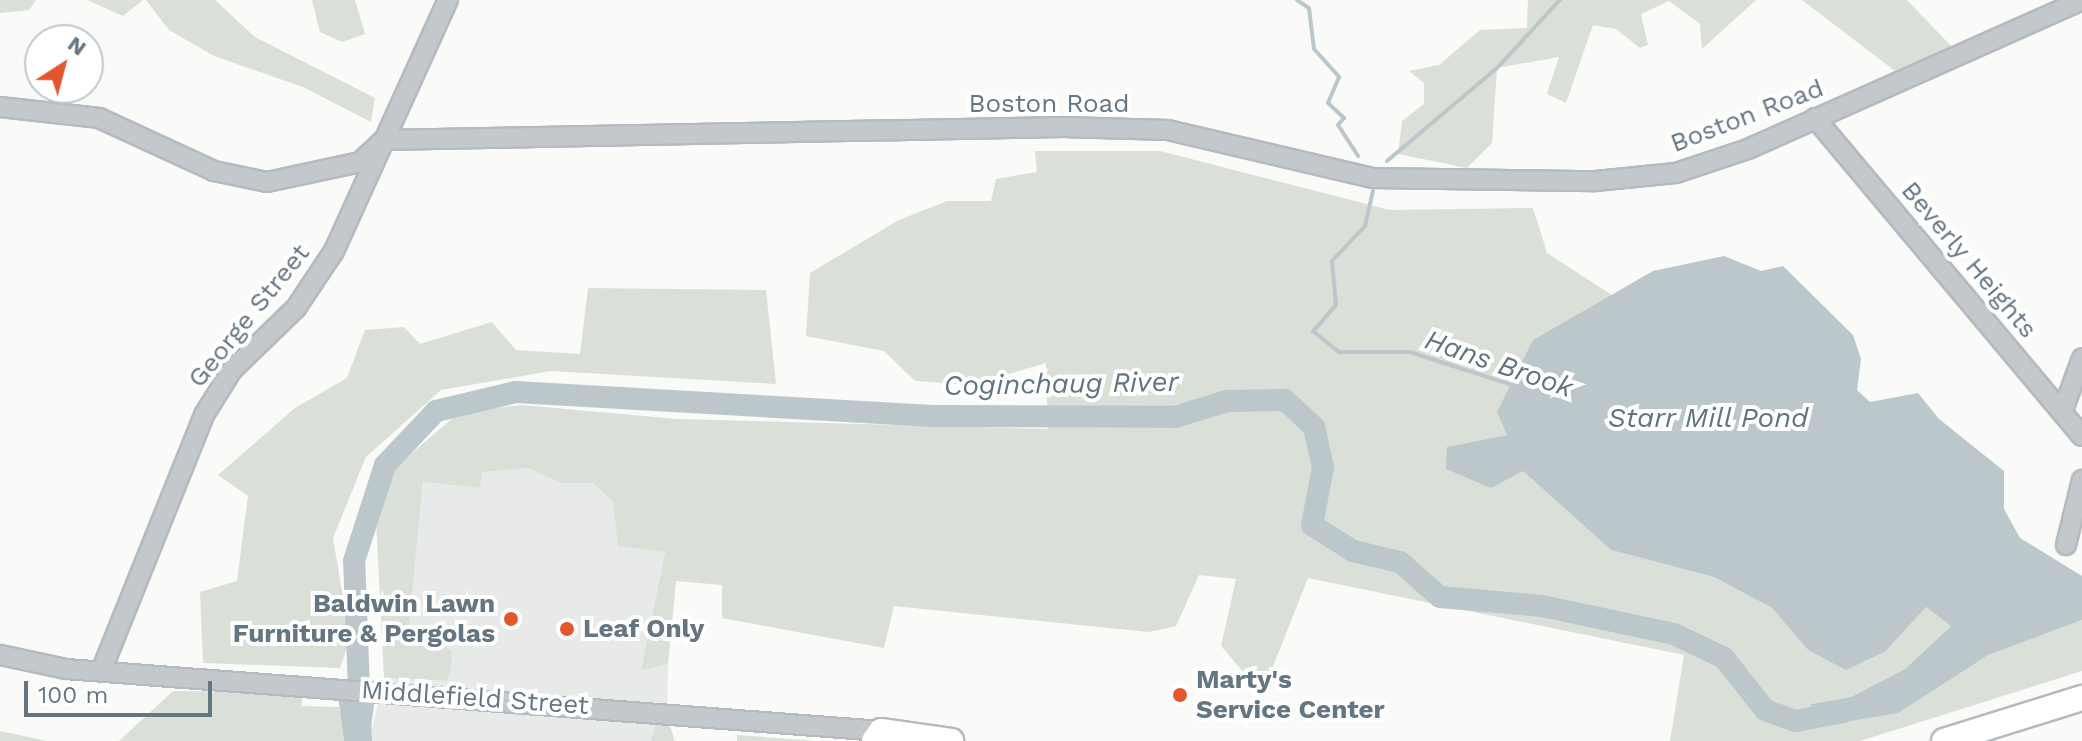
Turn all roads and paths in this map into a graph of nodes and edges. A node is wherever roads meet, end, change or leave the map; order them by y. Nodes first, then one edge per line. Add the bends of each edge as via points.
1 (448, 0) edge
2 (2082, 0) edge
3 (0, 107) edge
4 (1815, 118) junction
5 (384, 140) junction
6 (2082, 358) edge
7 (2063, 410) junction
8 (2082, 436) edge
9 (2082, 480) edge
10 (2066, 545) dead end
11 (0, 655) edge
12 (102, 669) junction
13 (2082, 698) edge
14 (878, 736) edge
15 (951, 741) edge
16 (1944, 741) edge

1 - 5 street, George Street
2 - 4 street, Boston Road
3 - 5 street via 99,118 214,171 267,182 360,162
4 - 5 street, Boston Road via 1676,173 1596,181 1372,178 1168,130
4 - 7 street, Beverly Heights
5 - 12 street, George Street via 334,251 296,308 232,370 204,415
6 - 7 street
7 - 8 street, Beverly Heights
9 - 10 street
11 - 12 street, Middlefield Street
12 - 14 street, Middlefield Street
13 - 16 main road
14 - 15 main road, Middlefield Street

